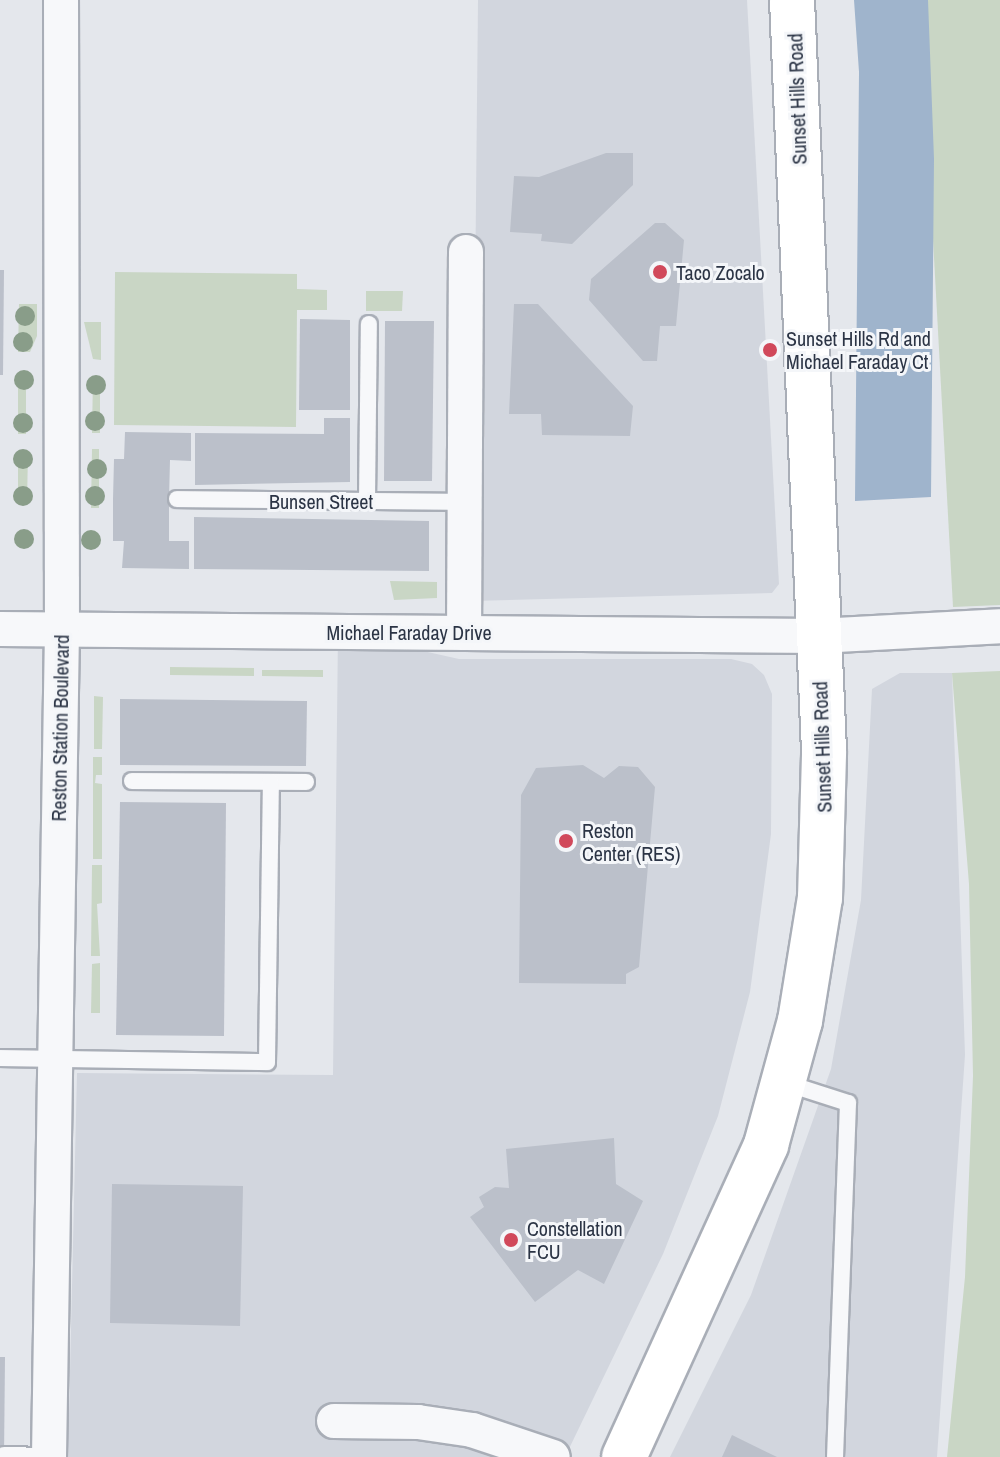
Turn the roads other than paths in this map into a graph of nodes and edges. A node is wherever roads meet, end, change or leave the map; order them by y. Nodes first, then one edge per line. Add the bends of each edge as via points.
1 (61, 0) edge
2 (792, 0) edge
3 (466, 252) dead end
4 (369, 324) dead end
5 (177, 499) dead end
6 (367, 501) junction
7 (465, 502) junction
8 (1000, 626) edge
9 (0, 629) edge
10 (62, 629) junction
11 (464, 633) junction
12 (818, 636) junction
13 (132, 781) dead end
14 (271, 782) junction
15 (306, 782) dead end
16 (0, 1058) edge
17 (54, 1059) junction
18 (784, 1083) junction
19 (334, 1421) dead end
20 (4, 1455) dead end
21 (49, 1457) edge
22 (553, 1457) edge
23 (624, 1457) edge
24 (835, 1457) edge

1 - 10 street, Reston Station Boulevard
2 - 12 main road, Sunset Hills Road
3 - 7 street
4 - 6 lane
5 - 6 lane, Bunsen Street
6 - 7 lane, Bunsen Street
7 - 11 street
8 - 12 street, Michael Faraday Drive
9 - 10 street, Michael Faraday Drive
10 - 11 street, Michael Faraday Drive
10 - 17 street, Reston Station Boulevard
11 - 12 street, Michael Faraday Drive
12 - 18 main road, Sunset Hills Road via 824,751 820,898
13 - 14 lane
14 - 15 lane
14 - 17 lane via 267,1062
16 - 17 lane
17 - 21 street, Reston Station Boulevard
18 - 23 main road, Sunset Hills Road via 749,1191
18 - 24 lane via 848,1103
19 - 22 street via 418,1422 472,1430
20 - 21 lane

